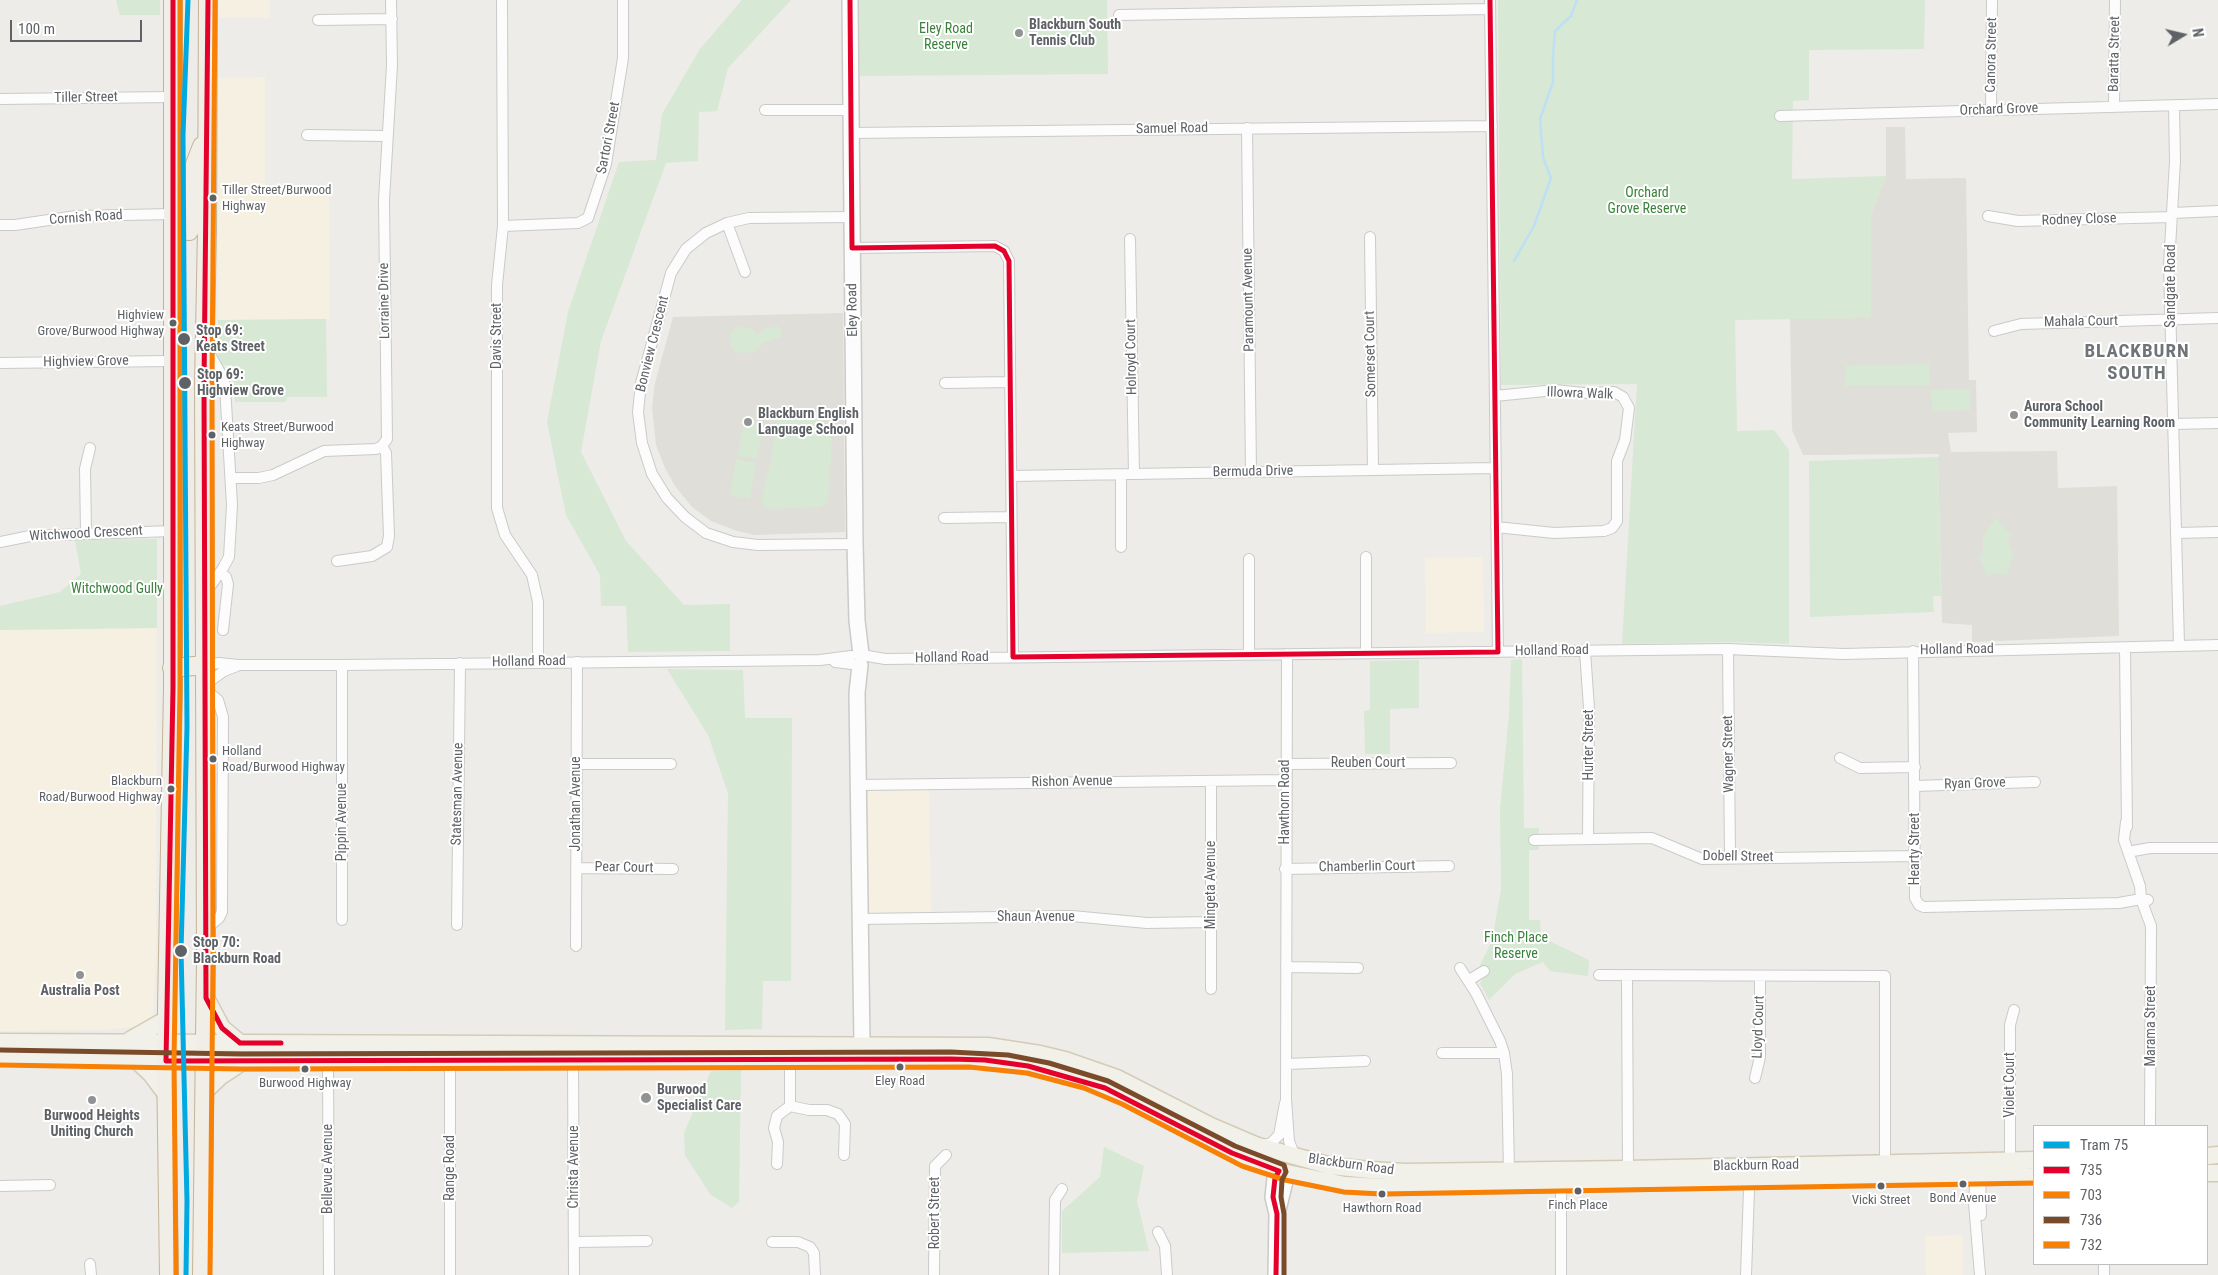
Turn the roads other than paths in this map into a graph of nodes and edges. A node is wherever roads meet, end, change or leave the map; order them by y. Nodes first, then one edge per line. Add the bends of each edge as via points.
1 (173, 0) edge
2 (208, 0) edge
3 (391, 0) edge
4 (502, 0) edge
5 (623, 0) edge
6 (850, 0) edge
7 (1992, 0) edge
8 (2115, 0) edge
9 (1490, 4) edge
10 (1308, 5) edge
11 (1119, 14) dead end
12 (392, 19) junction
13 (318, 20) dead end
14 (173, 97) junction
15 (0, 99) edge
16 (2218, 104) edge
17 (2174, 106) junction
18 (2114, 107) junction
19 (764, 110) dead end
20 (851, 110) junction
21 (1991, 110) junction
22 (1780, 116) dead end
23 (1492, 126) junction
24 (1247, 128) junction
25 (207, 132) junction
26 (851, 133) junction
27 (307, 135) dead end
28 (387, 136) junction
29 (2218, 211) edge
30 (2172, 215) junction
31 (1988, 216) dead end
32 (852, 217) junction
33 (173, 222) junction
34 (727, 223) junction
35 (0, 225) edge
36 (503, 226) junction
37 (1370, 238) dead end
38 (1130, 239) dead end
39 (852, 248) junction
40 (746, 272) dead end
41 (2218, 318) edge
42 (2170, 320) junction
43 (1994, 331) dead end
44 (204, 341) junction
45 (172, 361) junction
46 (0, 363) edge
47 (1010, 382) junction
48 (945, 383) dead end
49 (1494, 396) junction
50 (2218, 423) edge
51 (2174, 424) junction
52 (382, 446) junction
53 (90, 448) dead end
54 (1496, 468) junction
55 (1373, 470) junction
56 (1251, 472) junction
57 (1134, 474) junction
58 (1121, 475) junction
59 (1011, 476) junction
60 (232, 478) junction
61 (1011, 517) junction
62 (944, 518) dead end
63 (1496, 527) junction
64 (172, 531) junction
65 (2218, 532) edge
66 (86, 533) junction
67 (2177, 533) junction
68 (0, 542) edge
69 (855, 544) junction
70 (1121, 547) dead end
71 (1366, 557) dead end
72 (1249, 559) dead end
73 (337, 561) dead end
74 (220, 573) junction
75 (206, 593) junction
76 (223, 630) dead end
77 (2218, 644) edge
78 (2179, 645) junction
79 (2125, 648) junction
80 (1728, 649) junction
81 (1585, 651) junction
82 (1913, 651) junction
83 (1498, 652) junction
84 (1366, 653) junction
85 (1248, 654) junction
86 (1287, 654) junction
87 (1013, 656) junction
88 (857, 660) junction
89 (538, 662) junction
90 (577, 662) junction
91 (460, 663) junction
92 (205, 665) junction
93 (238, 665) junction
94 (342, 665) junction
95 (172, 668) junction
96 (206, 686) junction
97 (1840, 758) dead end
98 (1451, 763) dead end
99 (577, 764) junction
100 (671, 764) dead end
101 (1286, 764) junction
102 (1914, 767) junction
103 (1286, 780) junction
104 (1211, 781) junction
105 (2035, 782) dead end
106 (858, 785) junction
107 (1915, 786) junction
108 (1588, 839) junction
109 (1534, 840) dead end
110 (2218, 848) edge
111 (2133, 854) junction
112 (1916, 856) junction
113 (1730, 858) junction
114 (1449, 866) dead end
115 (576, 868) junction
116 (673, 869) dead end
117 (1285, 869) junction
118 (2144, 901) junction
119 (860, 919) junction
120 (342, 920) dead end
121 (1211, 922) junction
122 (457, 925) dead end
123 (576, 946) dead end
124 (1286, 967) junction
125 (1358, 968) dead end
126 (1460, 968) dead end
127 (1484, 971) dead end
128 (1599, 975) dead end
129 (1627, 975) junction
130 (1760, 976) junction
131 (1470, 980) junction
132 (1211, 989) dead end
133 (206, 998) junction
134 (2014, 1010) dead end
135 (167, 1019) junction
136 (128, 1041) junction
137 (0, 1042) edge
138 (166, 1042) junction
139 (205, 1043) junction
140 (240, 1043) junction
141 (862, 1051) junction
142 (573, 1052) junction
143 (1504, 1053) junction
144 (1442, 1054) dead end
145 (0, 1057) edge
146 (790, 1059) junction
147 (135, 1060) junction
148 (166, 1060) junction
149 (450, 1060) junction
150 (1365, 1061) dead end
151 (205, 1062) junction
152 (242, 1062) junction
153 (328, 1062) junction
154 (1286, 1064) junction
155 (1755, 1078) dead end
156 (204, 1092) junction
157 (166, 1094) junction
158 (1286, 1099) junction
159 (790, 1106) junction
160 (1186, 1114) junction
161 (2150, 1125) edge
162 (1258, 1146) junction
163 (844, 1155) dead end
164 (946, 1155) dead end
165 (2010, 1160) junction
166 (2033, 1160) edge
167 (1978, 1161) junction
168 (1885, 1163) junction
169 (777, 1164) dead end
170 (1289, 1165) junction
171 (1509, 1171) junction
172 (1628, 1176) junction
173 (2033, 1176) edge
174 (1978, 1178) junction
175 (1745, 1181) junction
176 (1561, 1184) junction
177 (50, 1185) dead end
178 (0, 1186) edge
179 (1062, 1189) dead end
180 (1158, 1232) dead end
181 (647, 1241) dead end
182 (574, 1242) junction
183 (772, 1242) dead end
184 (90, 1264) dead end
185 (91, 1275) edge
186 (169, 1275) edge
187 (202, 1275) edge
188 (328, 1275) edge
189 (450, 1275) edge
190 (574, 1275) edge
191 (815, 1275) edge
192 (934, 1275) edge
193 (1054, 1275) edge
194 (1167, 1275) edge
195 (1276, 1275) edge
196 (1561, 1275) edge
197 (1746, 1275) edge
198 (1980, 1275) edge

1 - 14 highway
2 - 25 highway
3 - 12 street, Lorraine Drive
4 - 36 street, Davis Street
5 - 36 street, Sartori Street via 622,68 606,164 588,218 578,224
6 - 20 main road, Eley Road
7 - 21 street, Canora Street
8 - 18 street, Baratta Street
9 - 10 street
9 - 23 street
10 - 11 street
12 - 13 street
12 - 28 street, Lorraine Drive
14 - 15 street, Tiller Street
14 - 33 highway
16 - 17 street, Orchard Grove
17 - 18 street, Orchard Grove
17 - 30 street, Sandgate Road
18 - 21 street, Orchard Grove
19 - 20 street
20 - 26 main road, Eley Road
21 - 22 street, Orchard Grove
23 - 24 street, Samuel Road
23 - 49 street
24 - 26 street, Samuel Road
24 - 56 street, Paramount Avenue
25 - 33 highway via 195,164 193,224 189,231
25 - 44 highway
26 - 32 main road, Eley Road
27 - 28 street
28 - 52 street, Lorraine Drive via 384,200 387,440
29 - 30 street, Rodney Close
30 - 31 street, Rodney Close via 2018,221
30 - 42 street, Sandgate Road
32 - 34 street, Bonview Crescent via 749,218
32 - 39 main road, Eley Road
33 - 35 street, Cornish Road via 76,216
33 - 45 highway
34 - 40 street
34 - 69 street, Bonview Crescent via 706,232 686,249 671,273 641,383 638,412 642,443 652,474 667,498 706,533 733,542 758,545
36 - 89 street, Davis Street via 497,285 497,508 506,535 532,575 538,602
37 - 55 street, Somerset Court
38 - 57 street, Holroyd Court
39 - 47 street via 995,246 1004,250 1009,261
39 - 69 main road, Eley Road
41 - 42 street, Mahala Court
42 - 43 street, Mahala Court via 2020,324
42 - 51 street, Sandgate Road
44 - 60 street via 224,384
44 - 75 highway
45 - 46 street, Highview Grove
45 - 64 highway
47 - 48 street
47 - 59 street
49 - 54 street
49 - 63 street, Illowra Walk via 1556,390 1614,392 1623,397 1629,408 1625,440 1617,461 1617,521 1612,528 1554,533
50 - 51 street
51 - 67 street, Sandgate Road
52 - 60 street via 376,449 331,450 272,475
52 - 73 street, Lorraine Drive via 386,453 387,547 372,556
53 - 66 street via 84,469
54 - 55 street, Bermuda Drive
54 - 63 street
55 - 56 street, Bermuda Drive
56 - 57 street, Bermuda Drive
57 - 58 street, Bermuda Drive
58 - 59 street, Bermuda Drive
58 - 70 street
59 - 61 street
60 - 74 street via 230,548
61 - 62 street
61 - 87 street
63 - 83 street
64 - 66 street, Witchwood Crescent
64 - 95 highway
65 - 67 street
66 - 68 street, Witchwood Crescent via 30,536
67 - 78 street, Sandgate Road
69 - 88 main road, Eley Road
71 - 84 street
72 - 85 street
74 - 75 street
74 - 76 street via 228,584
75 - 92 highway
77 - 78 street, Holland Road
78 - 79 street, Holland Road
79 - 82 street, Holland Road
79 - 111 street, Marama Street via 2126,822
80 - 81 street, Holland Road
80 - 82 street, Holland Road via 1843,654
80 - 113 street, Wagner Street
81 - 83 street, Holland Road
81 - 108 street, Hurter Street via 1589,708
82 - 102 street, Hearty Street
83 - 84 street, Holland Road
84 - 86 street, Holland Road
85 - 86 street, Holland Road
85 - 87 street, Holland Road
86 - 101 street, Hawthorn Road
87 - 88 street, Holland Road
88 - 90 street, Holland Road
88 - 106 main road, Eley Road
89 - 90 street, Holland Road
89 - 91 street, Holland Road
90 - 99 street, Jonathan Avenue
91 - 94 street, Holland Road
91 - 122 street, Statesman Avenue
92 - 93 street, Holland Road
92 - 95 highway
92 - 96 highway
93 - 94 street, Holland Road
93 - 96 street, Holland Road via 224,671
94 - 120 street, Pippin Avenue
95 - 135 highway
96 - 133 highway
97 - 102 street via 1860,768
98 - 101 street, Reuben Court
99 - 100 street
99 - 115 street, Jonathan Avenue
101 - 103 street, Hawthorn Road
102 - 107 street, Hearty Street
103 - 104 street, Rishon Avenue
103 - 117 street, Hawthorn Road
104 - 106 street, Rishon Avenue
104 - 121 street, Mingeta Avenue
105 - 107 street, Ryan Grove
106 - 119 main road, Eley Road
107 - 112 street, Hearty Street
108 - 109 street, Dobell Street
108 - 113 street, Dobell Street via 1652,838 1702,859
110 - 111 street via 2150,848
111 - 118 street, Marama Street
112 - 113 street, Dobell Street
112 - 118 street, Hearty Street via 1915,898 1924,907
114 - 117 street, Chamberlin Court
115 - 116 street, Pear Court
115 - 123 street, Jonathan Avenue
117 - 124 street, Hawthorn Road
118 - 161 street, Marama Street via 2151,926
119 - 121 street, Shaun Avenue via 1072,916 1147,923
119 - 141 main road, Eley Road
121 - 132 street, Mingeta Avenue
124 - 125 street
124 - 154 street, Hawthorn Road
126 - 131 street
127 - 131 street
128 - 129 street
129 - 130 street
129 - 172 street
130 - 155 street, Lloyd Court via 1760,1058
130 - 168 street via 1885,976
131 - 143 street
133 - 139 highway
133 - 140 main road via 222,1028
134 - 165 street, Violet Court via 2010,1026
135 - 136 main road
135 - 138 highway
136 - 137 main road, Blackburn Road
136 - 138 main road, Blackburn Road
138 - 139 main road, Blackburn Road
138 - 148 highway
139 - 140 main road, Blackburn Road
139 - 151 highway
140 - 142 main road, Blackburn Road
141 - 142 main road, Blackburn Road
141 - 146 main road, Blackburn Road
141 - 160 main road, Blackburn Road via 971,1045 1040,1054 1117,1078
141 - 170 main road, Blackburn Road via 1006,1062 1047,1070 1105,1088 1232,1153
142 - 146 main road, Blackburn Road
142 - 149 main road, Blackburn Road
142 - 182 street, Christa Avenue
143 - 144 street
143 - 171 street
145 - 147 main road, Blackburn Road
146 - 159 street
147 - 148 main road, Blackburn Road
147 - 157 main road
148 - 151 main road, Blackburn Road
148 - 157 highway
149 - 153 main road, Blackburn Road
149 - 189 street, Range Road
150 - 154 street
151 - 152 main road, Blackburn Road
151 - 156 highway
152 - 153 main road, Blackburn Road
152 - 156 main road
153 - 188 street, Bellevue Avenue
154 - 158 street, Hawthorn Road
156 - 187 highway
157 - 186 highway
158 - 162 street, Hawthorn Road via 1279,1135 1271,1143
158 - 170 street, Hawthorn Road
159 - 163 street via 838,1114 845,1124
159 - 169 street via 777,1116 774,1128 778,1142
160 - 162 main road, Blackburn Road
160 - 170 main road via 1224,1138
162 - 170 main road, Blackburn Road
164 - 192 street, Robert Street via 935,1166
165 - 166 main road, Blackburn Road
165 - 167 main road, Blackburn Road
167 - 168 main road, Blackburn Road
167 - 174 street
168 - 172 main road, Blackburn Road
170 - 171 main road, Blackburn Road via 1388,1172
170 - 176 main road, Blackburn Road via 1332,1183 1370,1186
170 - 195 main road, Hawthorn Road via 1277,1214
171 - 172 main road, Blackburn Road
172 - 175 main road, Blackburn Road
172 - 176 main road, Blackburn Road
173 - 174 main road, Blackburn Road
174 - 175 main road, Blackburn Road
174 - 198 street
175 - 197 street via 1749,1190
176 - 196 street
177 - 178 street
179 - 193 street via 1055,1200
180 - 194 street via 1165,1246
181 - 182 street
182 - 190 street, Christa Avenue
183 - 191 street via 798,1242 810,1247 814,1253
184 - 185 street

